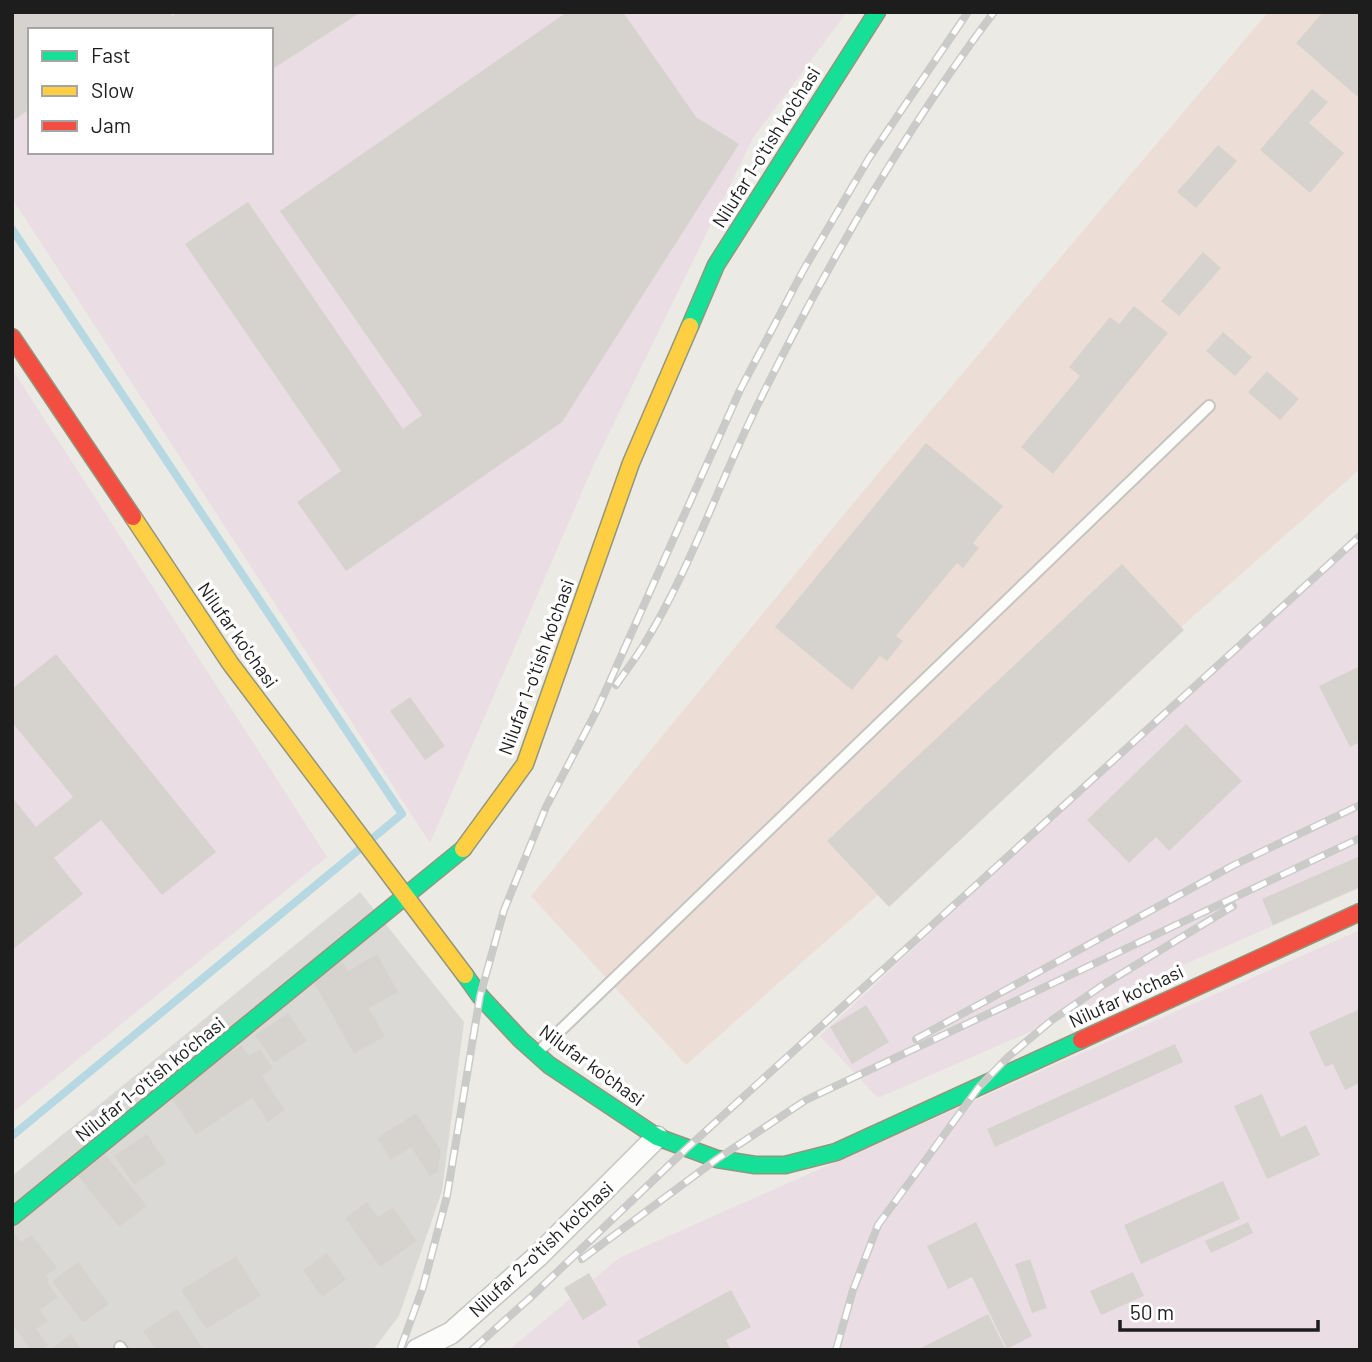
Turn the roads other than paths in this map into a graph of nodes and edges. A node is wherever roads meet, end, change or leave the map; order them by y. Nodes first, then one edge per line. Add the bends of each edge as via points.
1 (877, 12) edge
2 (12, 337) edge
3 (1209, 406) dead end
4 (407, 897) junction
5 (1360, 912) edge
6 (536, 1054) junction
7 (657, 1137) junction
8 (12, 1217) edge
9 (417, 1350) edge

1 - 4 street, Nilufar 1-o'tish ko'chasi via 716,265 631,463 525,764 461,852
2 - 4 street, Nilufar ko'chasi via 230,663
3 - 6 lane
4 - 6 street, Nilufar ko'chasi via 481,996
4 - 8 street, Nilufar 1-o'tish ko'chasi
5 - 7 street, Nilufar ko'chasi via 836,1152 785,1165 755,1165 718,1160
6 - 7 street, Nilufar ko'chasi
7 - 9 street, Nilufar 2-o'tish ko'chasi via 538,1256 451,1333

